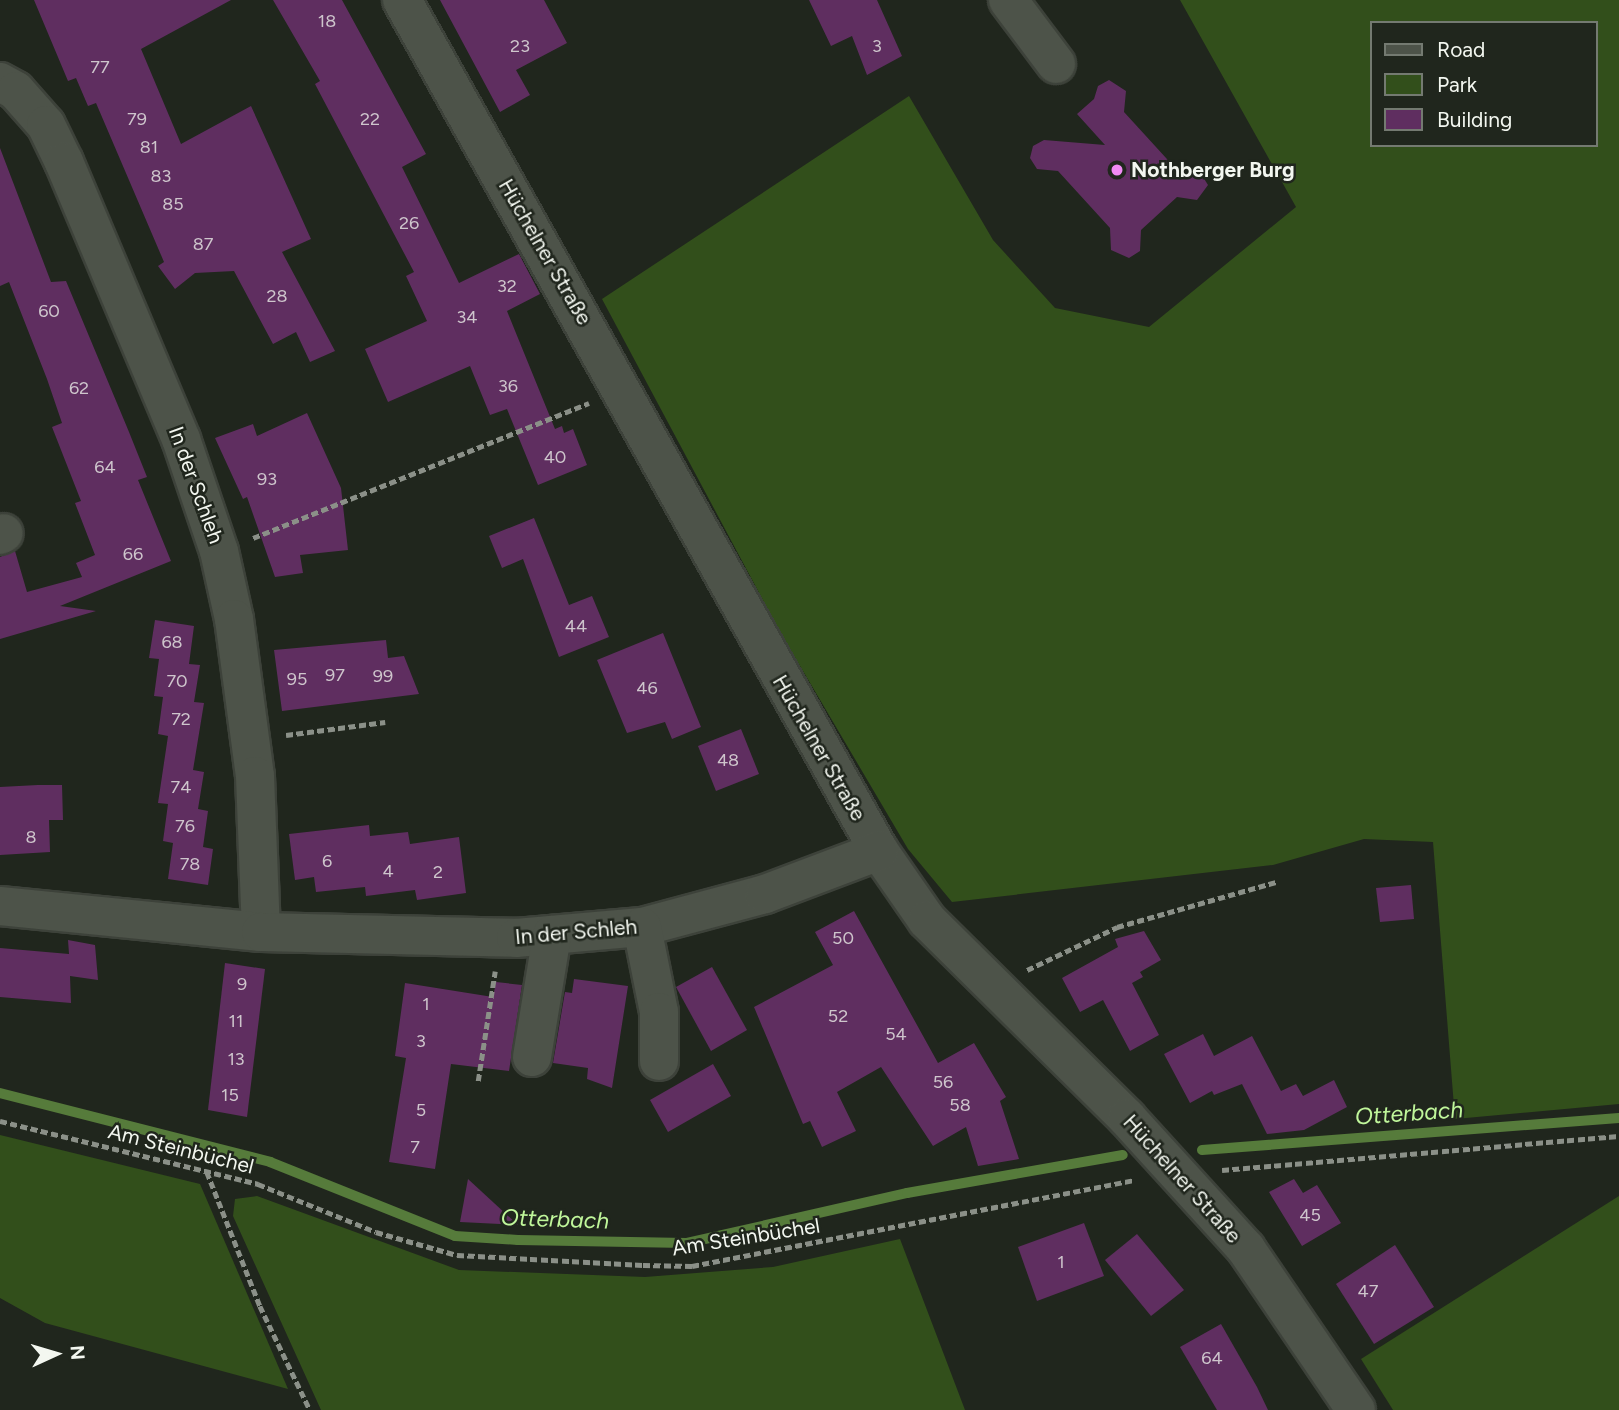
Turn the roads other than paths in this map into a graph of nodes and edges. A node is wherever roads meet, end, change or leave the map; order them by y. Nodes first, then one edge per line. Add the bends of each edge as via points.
1 (402, 0) edge
2 (1007, 0) edge
3 (1056, 64) dead end
4 (0, 82) edge
5 (879, 850) junction
6 (0, 906) edge
7 (642, 927) junction
8 (261, 932) junction
9 (552, 935) junction
10 (532, 1057) dead end
11 (659, 1061) dead end
12 (1356, 1410) edge

1 - 5 street, Hüchelner Straße
2 - 3 street
4 - 8 street, In der Schleh via 16,90 46,125 64,162 181,439 219,551 251,739
5 - 7 street, In der Schleh via 752,898
5 - 12 street, Hüchelner Straße via 927,920 1126,1118 1246,1249
6 - 8 street, In der Schleh
7 - 9 street, In der Schleh
7 - 11 street via 659,1012
8 - 9 street, In der Schleh via 498,938
9 - 10 street

